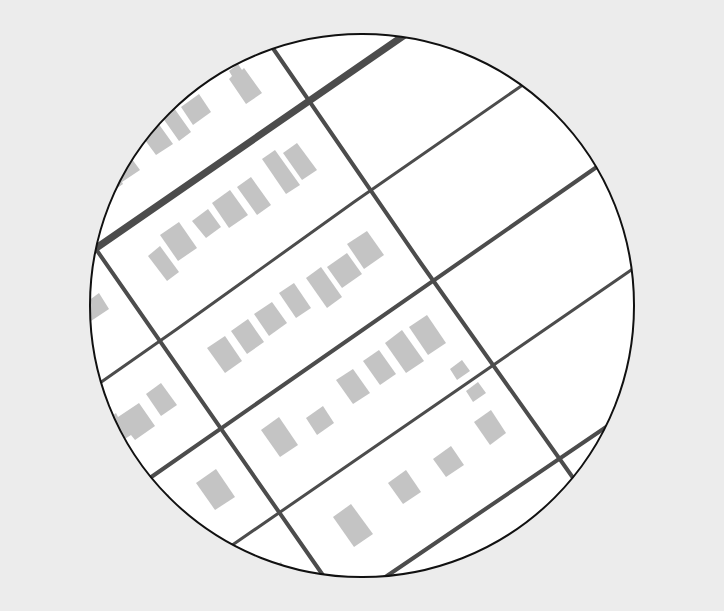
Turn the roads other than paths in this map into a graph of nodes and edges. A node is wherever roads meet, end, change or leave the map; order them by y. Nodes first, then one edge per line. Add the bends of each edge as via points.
1 (402, 37) edge
2 (273, 49) edge
3 (521, 86) edge
4 (309, 101) junction
5 (596, 168) edge
6 (371, 190) junction
7 (99, 241) edge
8 (97, 250) edge
9 (631, 270) edge
10 (433, 280) junction
11 (160, 341) junction
12 (493, 365) junction
13 (102, 381) edge
14 (606, 426) edge
15 (221, 429) junction
16 (559, 459) junction
17 (151, 476) edge
18 (572, 477) edge
19 (279, 512) junction
20 (233, 544) edge
21 (323, 574) edge
22 (387, 576) edge

1 - 4 street
2 - 4 street
3 - 6 lane
4 - 6 street
4 - 7 street
5 - 10 street
6 - 10 street
6 - 11 lane
8 - 11 street
9 - 12 lane
10 - 12 street
10 - 15 street
11 - 13 lane
11 - 15 street
12 - 16 street
12 - 19 lane
14 - 16 street
15 - 17 street
15 - 19 street
16 - 18 street
16 - 22 street
19 - 20 lane
19 - 21 street

